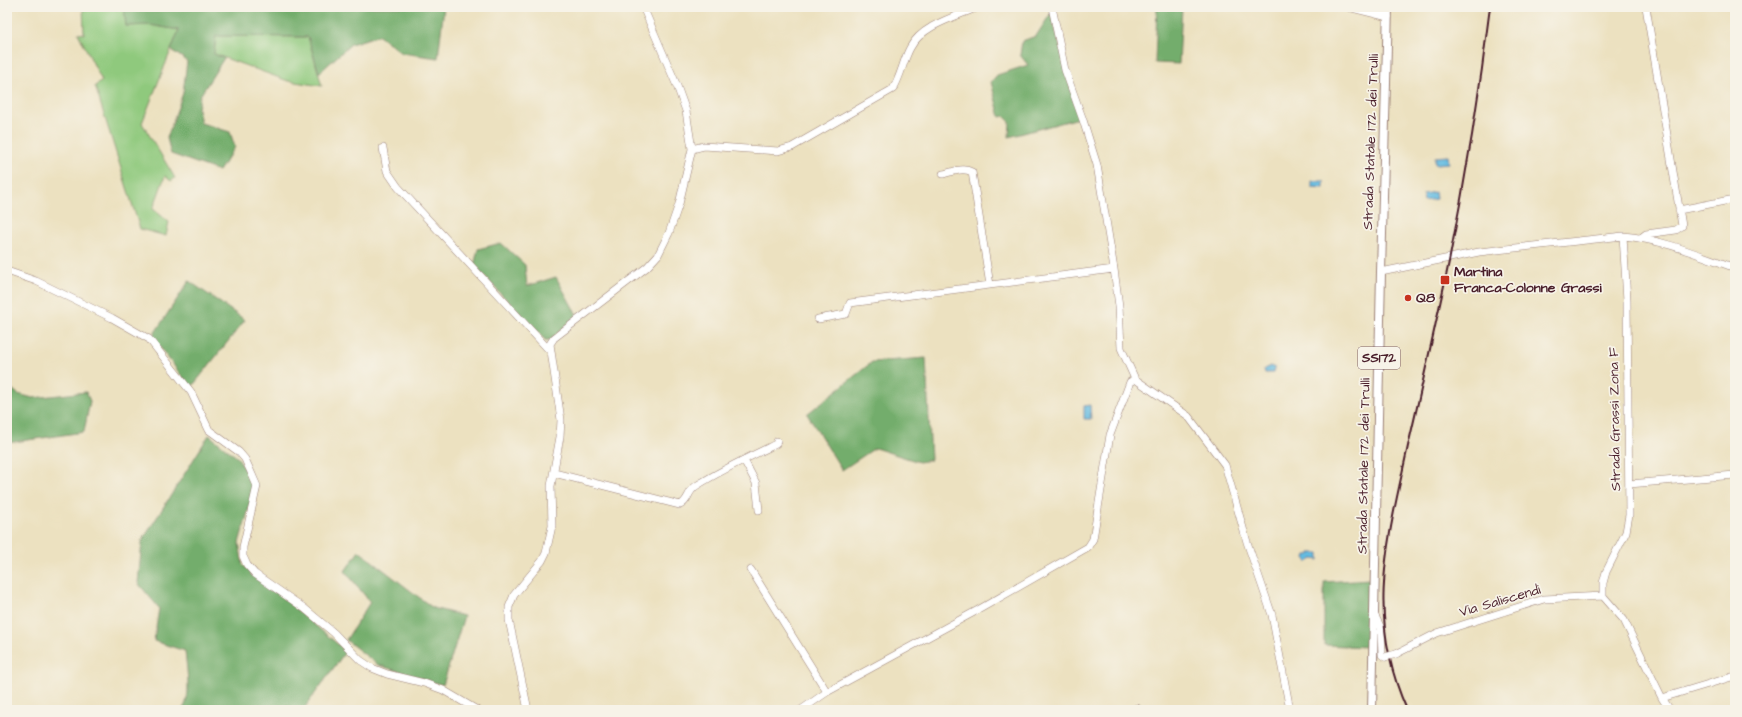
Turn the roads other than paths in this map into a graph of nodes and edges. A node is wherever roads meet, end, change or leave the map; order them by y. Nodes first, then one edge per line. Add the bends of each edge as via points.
1 (643, 7) edge
2 (978, 7) edge
3 (1052, 7) edge
4 (1348, 7) edge
5 (1388, 7) edge
6 (1646, 7) edge
7 (1388, 16) junction
8 (383, 148) dead end
9 (692, 149) junction
10 (942, 174) dead end
11 (1735, 199) edge
12 (1679, 210) junction
13 (1623, 236) junction
14 (1642, 237) junction
15 (1735, 268) edge
16 (1114, 269) junction
17 (7, 271) edge
18 (1381, 272) junction
19 (990, 285) junction
20 (818, 318) dead end
21 (550, 351) junction
22 (1135, 379) junction
23 (777, 441) dead end
24 (744, 460) junction
25 (554, 473) junction
26 (1735, 475) edge
27 (1629, 484) junction
28 (759, 510) dead end
29 (751, 570) dead end
30 (1603, 596) junction
31 (1374, 613) junction
32 (1735, 676) edge
33 (827, 692) junction
34 (1662, 698) junction
35 (477, 710) edge
36 (528, 710) edge
37 (801, 710) edge
38 (1290, 710) edge
39 (1372, 710) edge
40 (1670, 710) edge

1 - 9 street via 686,111
2 - 9 street via 928,29 917,37 893,89 801,142 778,151 704,146
3 - 16 street via 1065,70 1097,165
4 - 7 street
5 - 7 main road, Strada Statale 172 dei Trulli / SS172
6 - 12 street
7 - 18 main road, Strada Statale 172 dei Trulli / SS172
8 - 21 street via 387,171 398,187
9 - 21 street via 679,204 658,256 554,338 550,344
10 - 19 street via 962,170 972,172
11 - 12 street
12 - 14 street via 1682,226 1679,229 1646,234
13 - 14 street
13 - 18 street via 1479,252
13 - 27 street, Strada Grassi Zona F via 1627,300
14 - 15 street
16 - 19 street
16 - 22 street via 1121,348
17 - 35 street via 36,281 149,339 190,392 209,430 245,459 257,486 243,547 243,556 254,574 304,608 372,668 444,690
18 - 31 main road, Strada Statale 172 dei Trulli / SS172
19 - 20 street via 850,303 846,314
21 - 25 street via 560,420 560,438
22 - 33 street via 1130,382 1110,435 1093,539 1088,547
22 - 38 street via 1188,416 1225,465 1247,542 1272,615
23 - 24 street via 776,444
24 - 25 street via 693,488 688,492 685,502 680,505
24 - 28 street via 756,483
25 - 36 street via 551,486 552,526 546,553 508,607 508,620
26 - 27 street
27 - 30 street, Strada Grassi Zona F via 1626,532 1606,572
29 - 33 street
30 - 31 street, Via Saliscendi, bridge via 1544,600 1437,633 1385,657 1382,655 1381,628
30 - 34 street via 1624,620
31 - 39 main road, Strada Statale 172 dei Trulli / SS172
32 - 34 street
33 - 37 street
34 - 40 street

